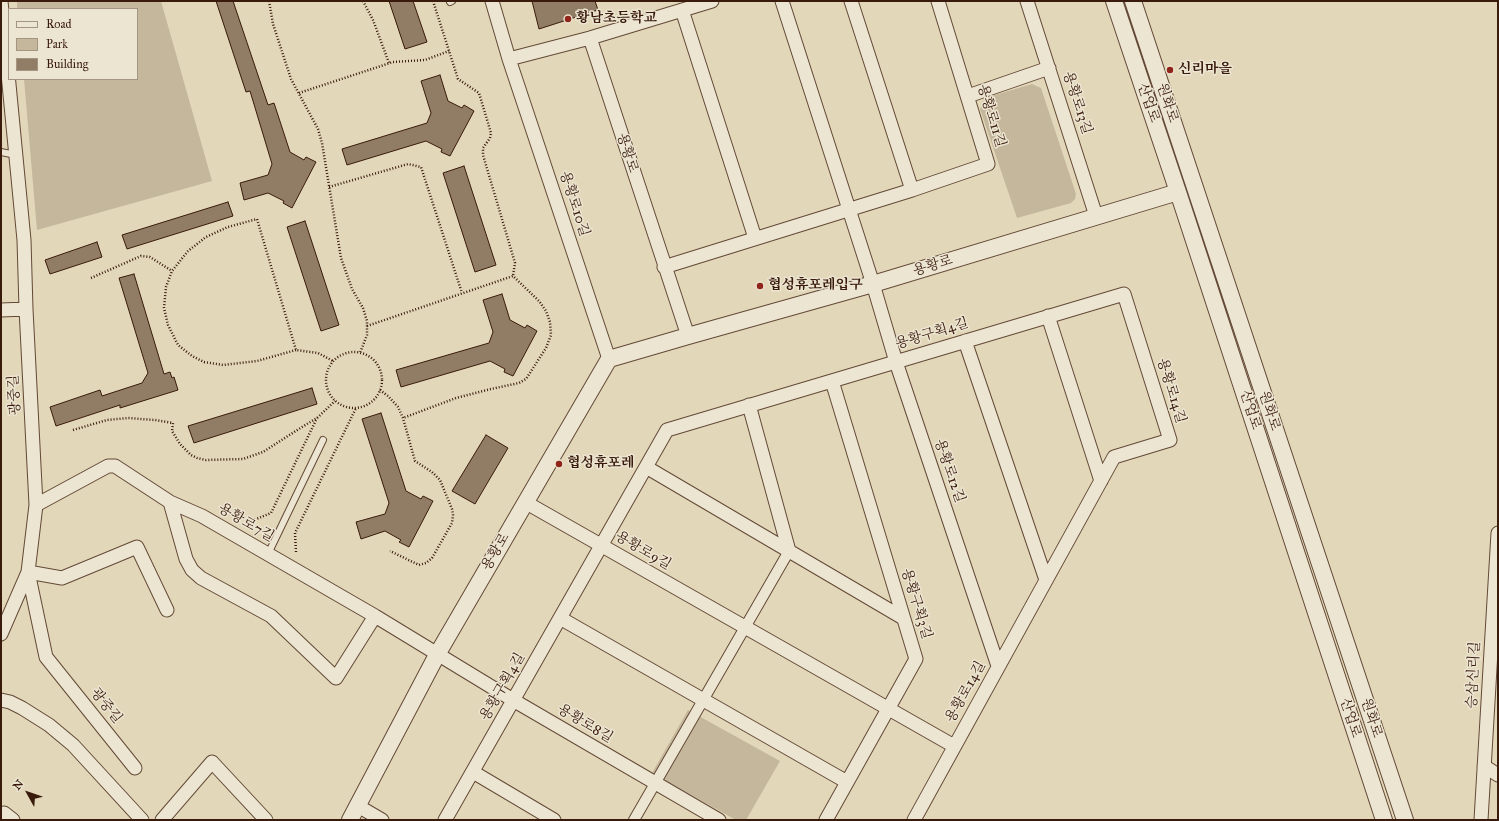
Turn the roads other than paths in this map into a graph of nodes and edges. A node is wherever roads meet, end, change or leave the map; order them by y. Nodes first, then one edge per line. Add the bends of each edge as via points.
1 (1, 1) edge
2 (492, 1) edge
3 (712, 1) edge
4 (782, 1) edge
5 (851, 1) edge
6 (938, 1) edge
7 (1027, 1) edge
8 (1114, 1) edge
9 (1133, 1) edge
10 (682, 10) junction
11 (590, 38) junction
12 (509, 59) junction
13 (1049, 68) junction
14 (8, 73) edge
15 (9, 80) edge
16 (968, 96) junction
17 (1, 152) edge
18 (16, 155) junction
19 (912, 190) junction
20 (1178, 192) junction
21 (849, 209) junction
22 (1096, 216) junction
23 (756, 238) junction
24 (664, 267) junction
25 (873, 284) junction
26 (1124, 294) joint
27 (26, 309) junction
28 (1, 310) edge
29 (1048, 316) junction
30 (688, 336) junction
31 (965, 341) junction
32 (609, 359) junction
33 (896, 362) junction
34 (832, 381) junction
35 (749, 405) junction
36 (323, 440) dead end
37 (646, 467) junction
38 (1101, 481) junction
39 (170, 502) junction
40 (525, 502) junction
41 (36, 505) junction
42 (1498, 532) edge
43 (602, 545) junction
44 (789, 551) junction
45 (268, 554) junction
46 (28, 572) junction
47 (1046, 580) junction
48 (167, 610) dead end
49 (375, 616) junction
50 (560, 618) junction
51 (903, 618) junction
52 (745, 627) junction
53 (1, 634) edge
54 (1495, 637) edge
55 (438, 653) junction
56 (998, 666) junction
57 (1, 700) edge
58 (513, 700) junction
59 (704, 700) junction
60 (888, 709) junction
61 (954, 746) junction
62 (1484, 766) junction
63 (135, 768) dead end
64 (472, 772) junction
65 (1498, 775) edge
66 (847, 782) junction
67 (655, 784) junction
68 (358, 806) junction
69 (142, 820) edge
70 (162, 820) edge
71 (266, 820) edge
72 (350, 820) edge
73 (382, 820) edge
74 (445, 820) edge
75 (554, 820) edge
76 (634, 820) edge
77 (719, 820) edge
78 (826, 820) edge
79 (914, 820) edge
80 (1384, 820) edge
81 (1405, 820) edge
82 (1481, 820) edge

1 - 14 street, 광중길
2 - 12 street, 용황로10길
3 - 10 street
4 - 21 street
5 - 19 street
6 - 16 street, 용황로11길
7 - 13 street, 용황로13길
8 - 20 street, 산업로
9 - 81 street, 원화로
10 - 11 street
10 - 23 street
11 - 12 street
11 - 24 street, 용황로
12 - 32 street, 용황로10길
13 - 16 street
13 - 22 street, 용황로13길
15 - 18 street, 광중길
16 - 19 street, 용황로11길 via 988,164
17 - 18 lane
18 - 27 street, 광중길 via 24,240
19 - 21 street, 용황로11길
20 - 22 street, 용황로
20 - 80 street, 산업로
21 - 23 street
21 - 25 street
22 - 25 street, 용황로
23 - 24 street
24 - 30 street, 용황로
25 - 30 street, 용황로
25 - 33 street, 용황로12길
26 - 29 street, 용황구획4길
26 - 38 street, 용황로14길 via 1170,440 1114,457
27 - 28 street
27 - 41 street, 광중길
29 - 31 street, 용황구획4길
29 - 38 street
30 - 32 street, 용황로
31 - 33 street, 용황구획4길
31 - 47 street
32 - 40 street, 용황로
33 - 34 street, 용황구획4길
33 - 56 street, 용황로12길
34 - 35 street, 용황구획4길
34 - 51 street, 용황구획3길
35 - 37 street, 용황구획4길 via 667,430
35 - 44 street
36 - 45 lane
37 - 43 street, 용황구획4길
37 - 44 street
38 - 47 street, 용황로14길
39 - 41 street, 용황로7길 via 115,466 108,466
39 - 45 street, 용황로7길 via 202,516
39 - 49 street via 186,559 192,570 201,578 271,616 336,678
40 - 43 street, 용황로9길
40 - 55 street, 용황로
41 - 46 street, 광중길
42 - 54 street, 승삼신리길
43 - 50 street, 용황구획4길
43 - 52 street, 용황로9길
44 - 51 street
44 - 52 street
45 - 49 street, 용황로7길
46 - 48 street via 62,578 137,547
46 - 53 street, 광중길
46 - 63 street, 광중길 via 46,657
47 - 56 street, 용황로14길
49 - 55 street, 용황로7길
50 - 58 street, 용황구획4길
50 - 59 street
51 - 60 street, 용황구획3길 via 916,659
52 - 59 street
52 - 60 street, 용황로9길
54 - 62 street, 승삼신리길
55 - 58 street, 용황로8길
55 - 68 street, 용황로
56 - 61 street, 용황로14길
57 - 69 street via 22,708 50,725
58 - 64 street, 용황구획4길
58 - 67 street, 용황로8길
59 - 66 street
59 - 67 street
60 - 61 street, 용황로9길
60 - 66 street, 용황구획3길
61 - 79 street, 용황로14길
62 - 65 street
62 - 82 street, 승삼신리길
64 - 74 street, 용황구획4길
64 - 75 street
66 - 78 street, 용황구획3길
67 - 76 street
67 - 77 street, 용황로8길
68 - 72 street, 용황로
68 - 73 street
70 - 71 street via 212,762

